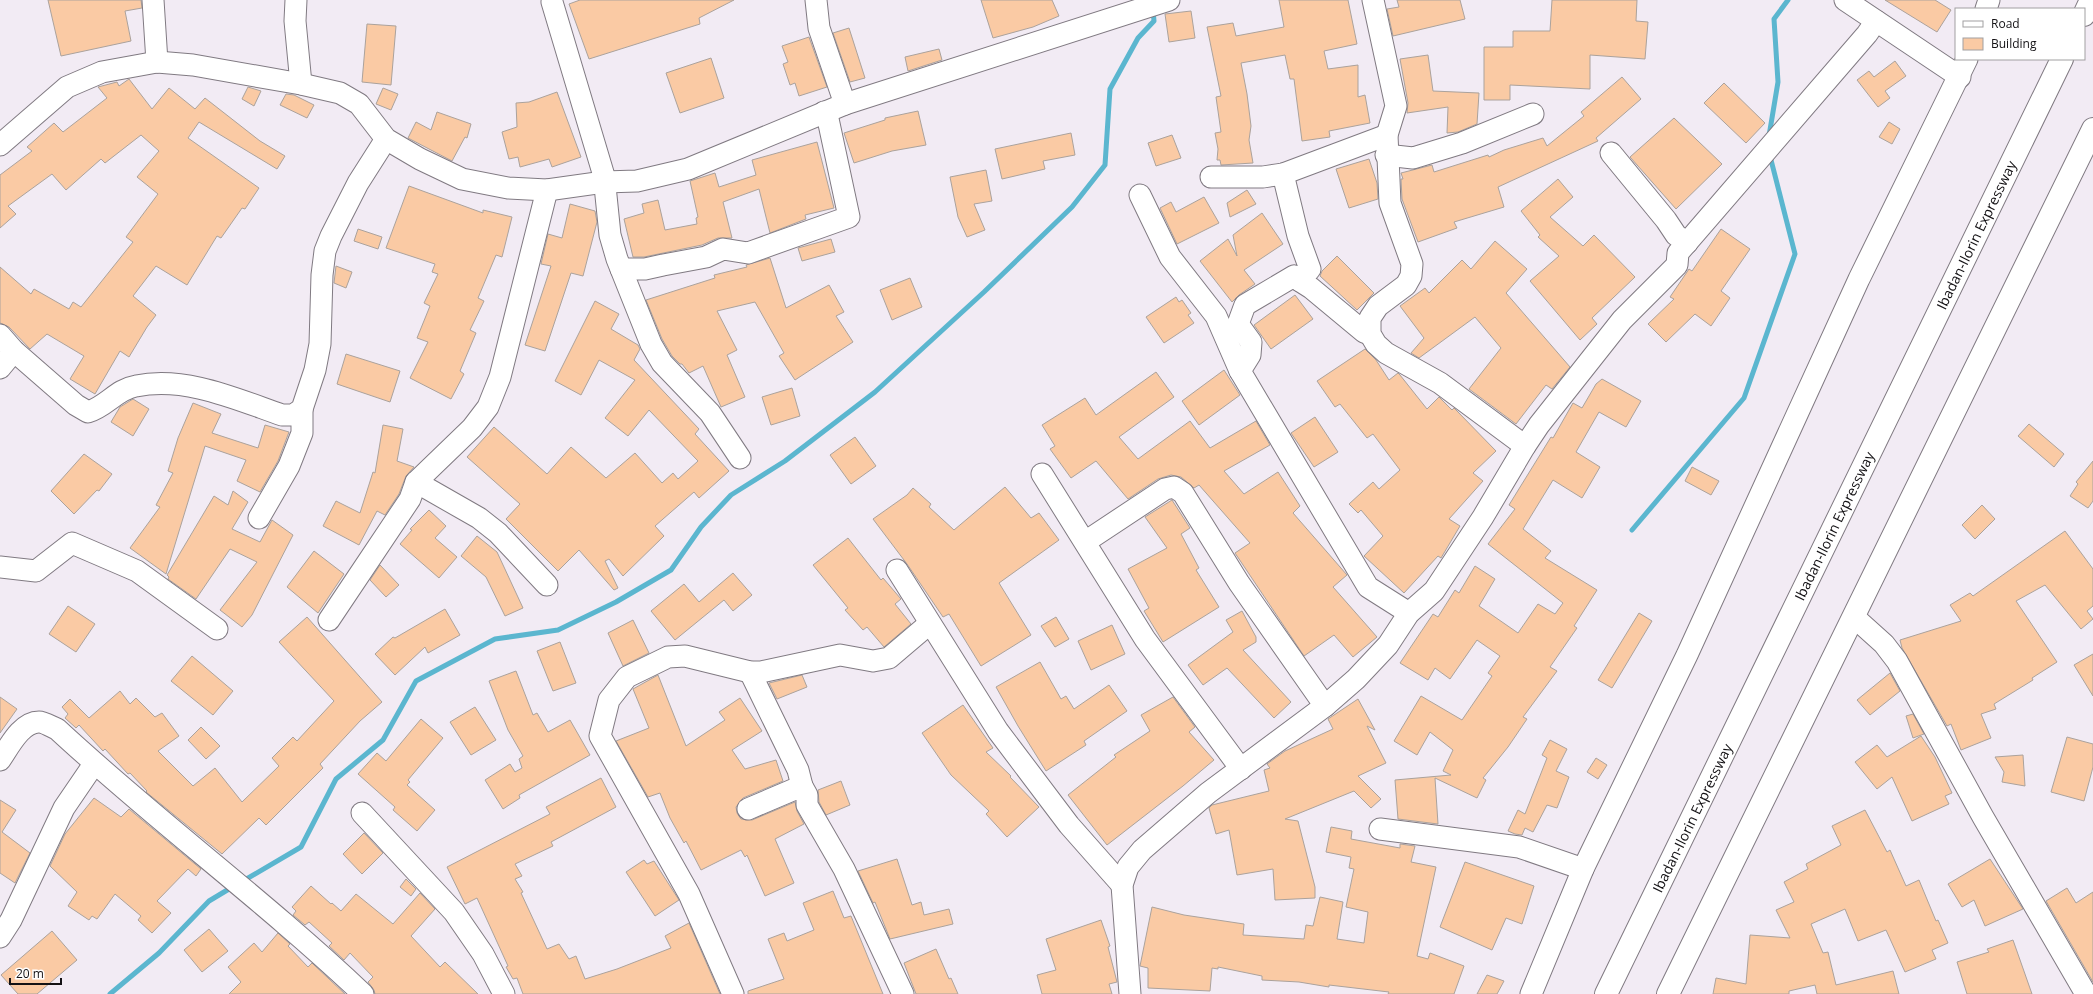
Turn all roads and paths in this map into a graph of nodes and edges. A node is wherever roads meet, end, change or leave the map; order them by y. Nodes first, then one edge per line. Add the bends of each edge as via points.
1 (153, 0) edge
2 (296, 0) edge
3 (816, 0) edge
4 (1169, 0) edge
5 (1372, 0) edge
6 (1845, 0) edge
7 (2091, 0) edge
8 (552, 2) dead end
9 (2085, 13) edge
10 (1876, 20) junction
11 (2062, 60) edge
12 (157, 62) junction
13 (1963, 68) edge
14 (301, 84) junction
15 (846, 104) junction
16 (824, 112) junction
17 (1533, 114) dead end
18 (2093, 129) edge
19 (1387, 135) junction
20 (386, 139) junction
21 (0, 145) edge
22 (1611, 153) dead end
23 (1386, 155) junction
24 (1283, 174) junction
25 (1211, 177) dead end
26 (604, 182) junction
27 (547, 190) junction
28 (1140, 195) dead end
29 (1687, 243) junction
30 (621, 269) junction
31 (1300, 281) junction
32 (1370, 334) junction
33 (0, 335) edge
34 (14, 351) junction
35 (0, 368) edge
36 (1240, 371) junction
37 (302, 409) junction
38 (1524, 446) junction
39 (740, 458) dead end
40 (1042, 474) dead end
41 (416, 482) junction
42 (259, 518) dead end
43 (1085, 542) junction
44 (0, 567) edge
45 (897, 570) dead end
46 (547, 585) dead end
47 (1409, 613) junction
48 (1854, 617) junction
49 (329, 620) dead end
50 (929, 624) junction
51 (217, 629) dead end
52 (750, 672) junction
53 (1326, 706) junction
54 (0, 760) edge
55 (94, 764) junction
56 (1241, 769) junction
57 (802, 786) junction
58 (748, 809) dead end
59 (362, 812) dead end
60 (1380, 829) dead end
61 (1583, 869) junction
62 (1122, 885) junction
63 (0, 937) edge
64 (363, 994) edge
65 (504, 994) edge
66 (733, 994) edge
67 (903, 994) edge
68 (1130, 994) edge
69 (1531, 994) edge
70 (1606, 994) edge
71 (1668, 994) edge
72 (2086, 994) edge

1 - 12 street
2 - 14 street via 295,21
3 - 15 street via 819,28
4 - 15 street
5 - 19 street via 1396,106
6 - 10 street
7 - 9 highway
8 - 26 street
10 - 13 street
10 - 29 street via 1867,34
11 - 70 highway, Ibadan-Ilorin Expressway
12 - 14 street via 193,65
12 - 21 street via 102,72 67,87
13 - 61 street via 1856,286 1687,656
14 - 20 street via 340,93 359,104
15 - 16 street
16 - 26 street via 688,169 637,181
16 - 30 street via 828,119 849,218 748,253 723,249 706,257 663,266
17 - 23 street via 1462,143 1413,158
18 - 48 highway
19 - 23 street
19 - 24 street
20 - 27 street via 462,179 508,188
20 - 37 street via 358,183 325,251 316,370
22 - 29 street via 1676,234
23 - 32 street via 1390,203 1412,264 1411,276 1406,285 1378,306 1370,318
24 - 25 street via 1263,177
24 - 31 street via 1298,236 1310,269
26 - 27 street
26 - 30 street via 610,235
27 - 41 street via 500,377 488,406 472,428
28 - 36 street via 1170,257 1216,316
29 - 38 street via 1678,253 1677,265 1622,320
30 - 39 street via 651,344 662,363 710,413
31 - 32 street via 1364,332
31 - 36 street via 1294,276 1245,305 1238,324 1251,342 1250,354
32 - 38 street via 1376,344 1386,352 1440,383
33 - 34 street
34 - 35 street
34 - 37 street via 76,405 88,412 120,390 159,383 209,390 282,415 293,415
36 - 47 street via 1368,587
37 - 42 street via 302,433 289,466
38 - 47 street via 1483,518 1434,591
40 - 43 street
41 - 46 street via 479,518 498,533
41 - 49 street via 410,499
43 - 53 street via 1165,488 1174,487 1183,493 1239,583
43 - 56 street via 1145,639
44 - 51 street via 36,571 72,543 137,571
45 - 50 street
47 - 53 street via 1388,645
48 - 71 highway
48 - 72 street via 1884,644 1897,661 2017,877
50 - 52 street via 889,658 873,661 840,655 761,672
50 - 62 street via 998,731 1069,825
52 - 57 street via 798,770
52 - 66 street via 686,656 668,657 627,677 609,700 600,736 689,894
53 - 56 street
54 - 55 street via 27,726 40,722 57,729
55 - 63 street via 61,814 11,920
55 - 64 street via 311,944
56 - 62 street via 1208,793 1142,850 1128,867
57 - 58 street
57 - 67 street via 807,795 807,805 844,869
59 - 65 street via 454,912 483,954
60 - 61 street via 1519,847
61 - 69 street
62 - 68 street

